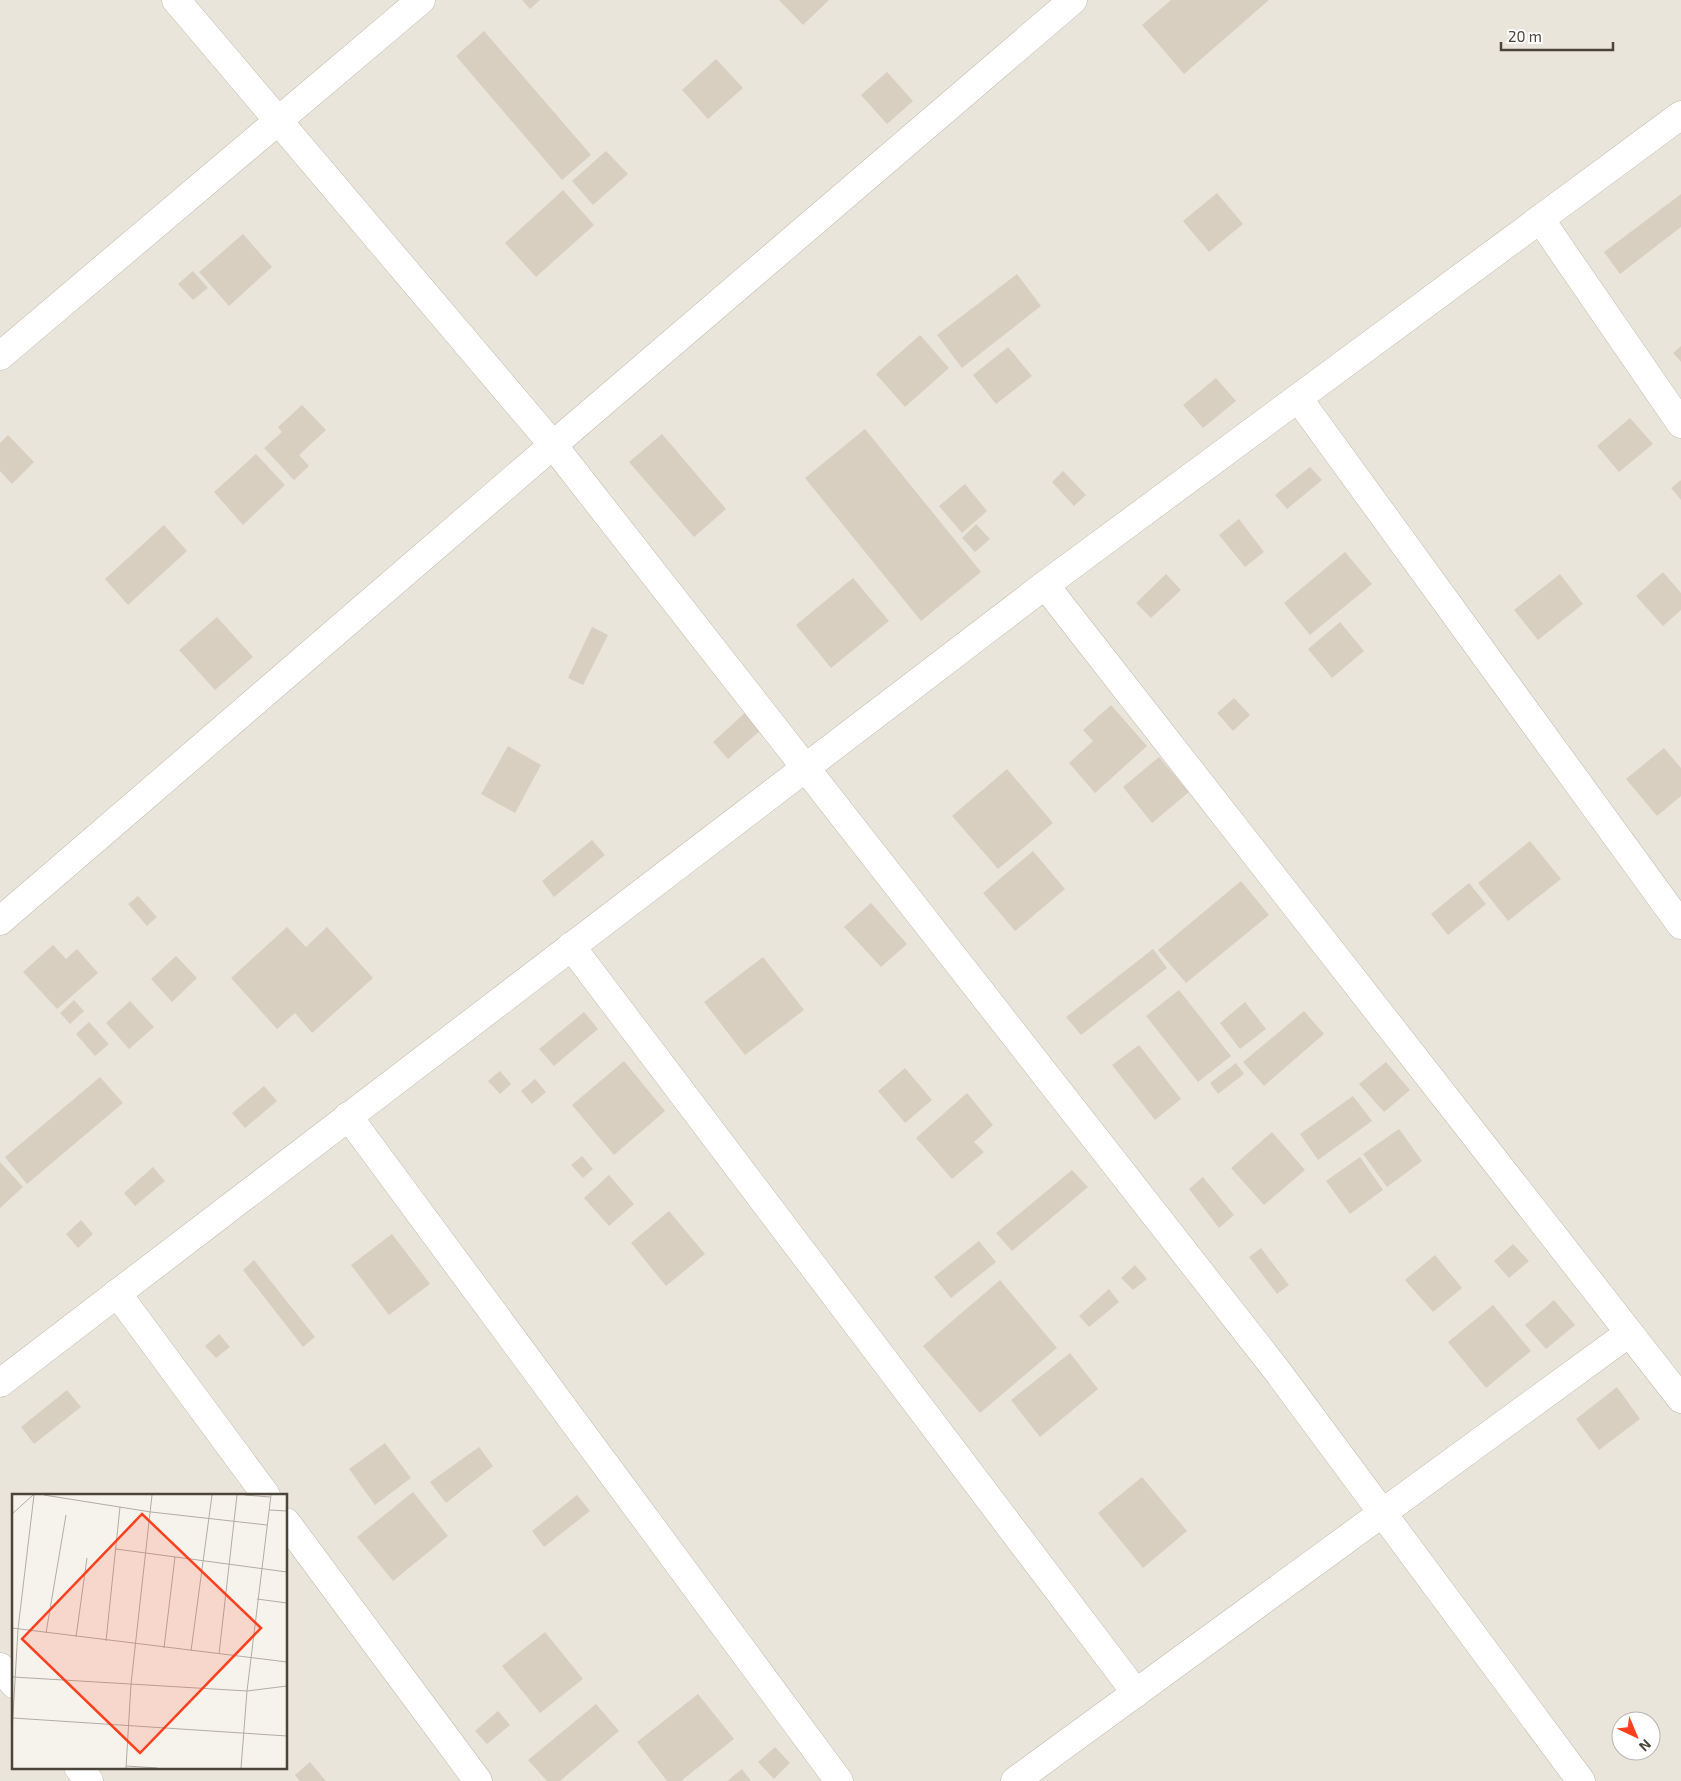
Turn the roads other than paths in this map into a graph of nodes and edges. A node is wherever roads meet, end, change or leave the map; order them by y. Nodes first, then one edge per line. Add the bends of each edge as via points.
1 (176, 0) edge
2 (421, 0) edge
3 (1073, 0) edge
4 (1681, 115) edge
5 (278, 121) junction
6 (1540, 219) junction
7 (0, 356) edge
8 (1298, 398) junction
9 (1681, 424) edge
10 (553, 445) junction
11 (1045, 585) junction
12 (806, 768) junction
13 (0, 921) edge
14 (1681, 926) edge
15 (571, 946) junction
16 (348, 1116) junction
17 (117, 1293) junction
18 (1629, 1333) junction
19 (0, 1383) edge
20 (1681, 1399) edge
21 (265, 1494) edge
22 (1382, 1513) junction
23 (288, 1525) edge
24 (0, 1667) edge
25 (12, 1682) edge
26 (1136, 1693) junction
27 (79, 1768) edge
28 (89, 1781) edge
29 (478, 1781) edge
30 (839, 1781) edge
31 (1015, 1781) edge
32 (1581, 1781) edge

1 - 5 street
2 - 5 street
3 - 10 street
4 - 6 street
5 - 7 street
5 - 10 street
6 - 8 street
6 - 9 street
8 - 11 street
8 - 14 street
10 - 12 street
10 - 13 street
11 - 12 street
11 - 18 street
12 - 15 street
12 - 22 street via 1278,1372
15 - 16 street
15 - 26 street
16 - 17 street
16 - 30 street
17 - 19 street
17 - 21 street
18 - 20 street
18 - 22 street
22 - 26 street
22 - 32 street
23 - 29 street
24 - 25 street
26 - 31 street
27 - 28 street

